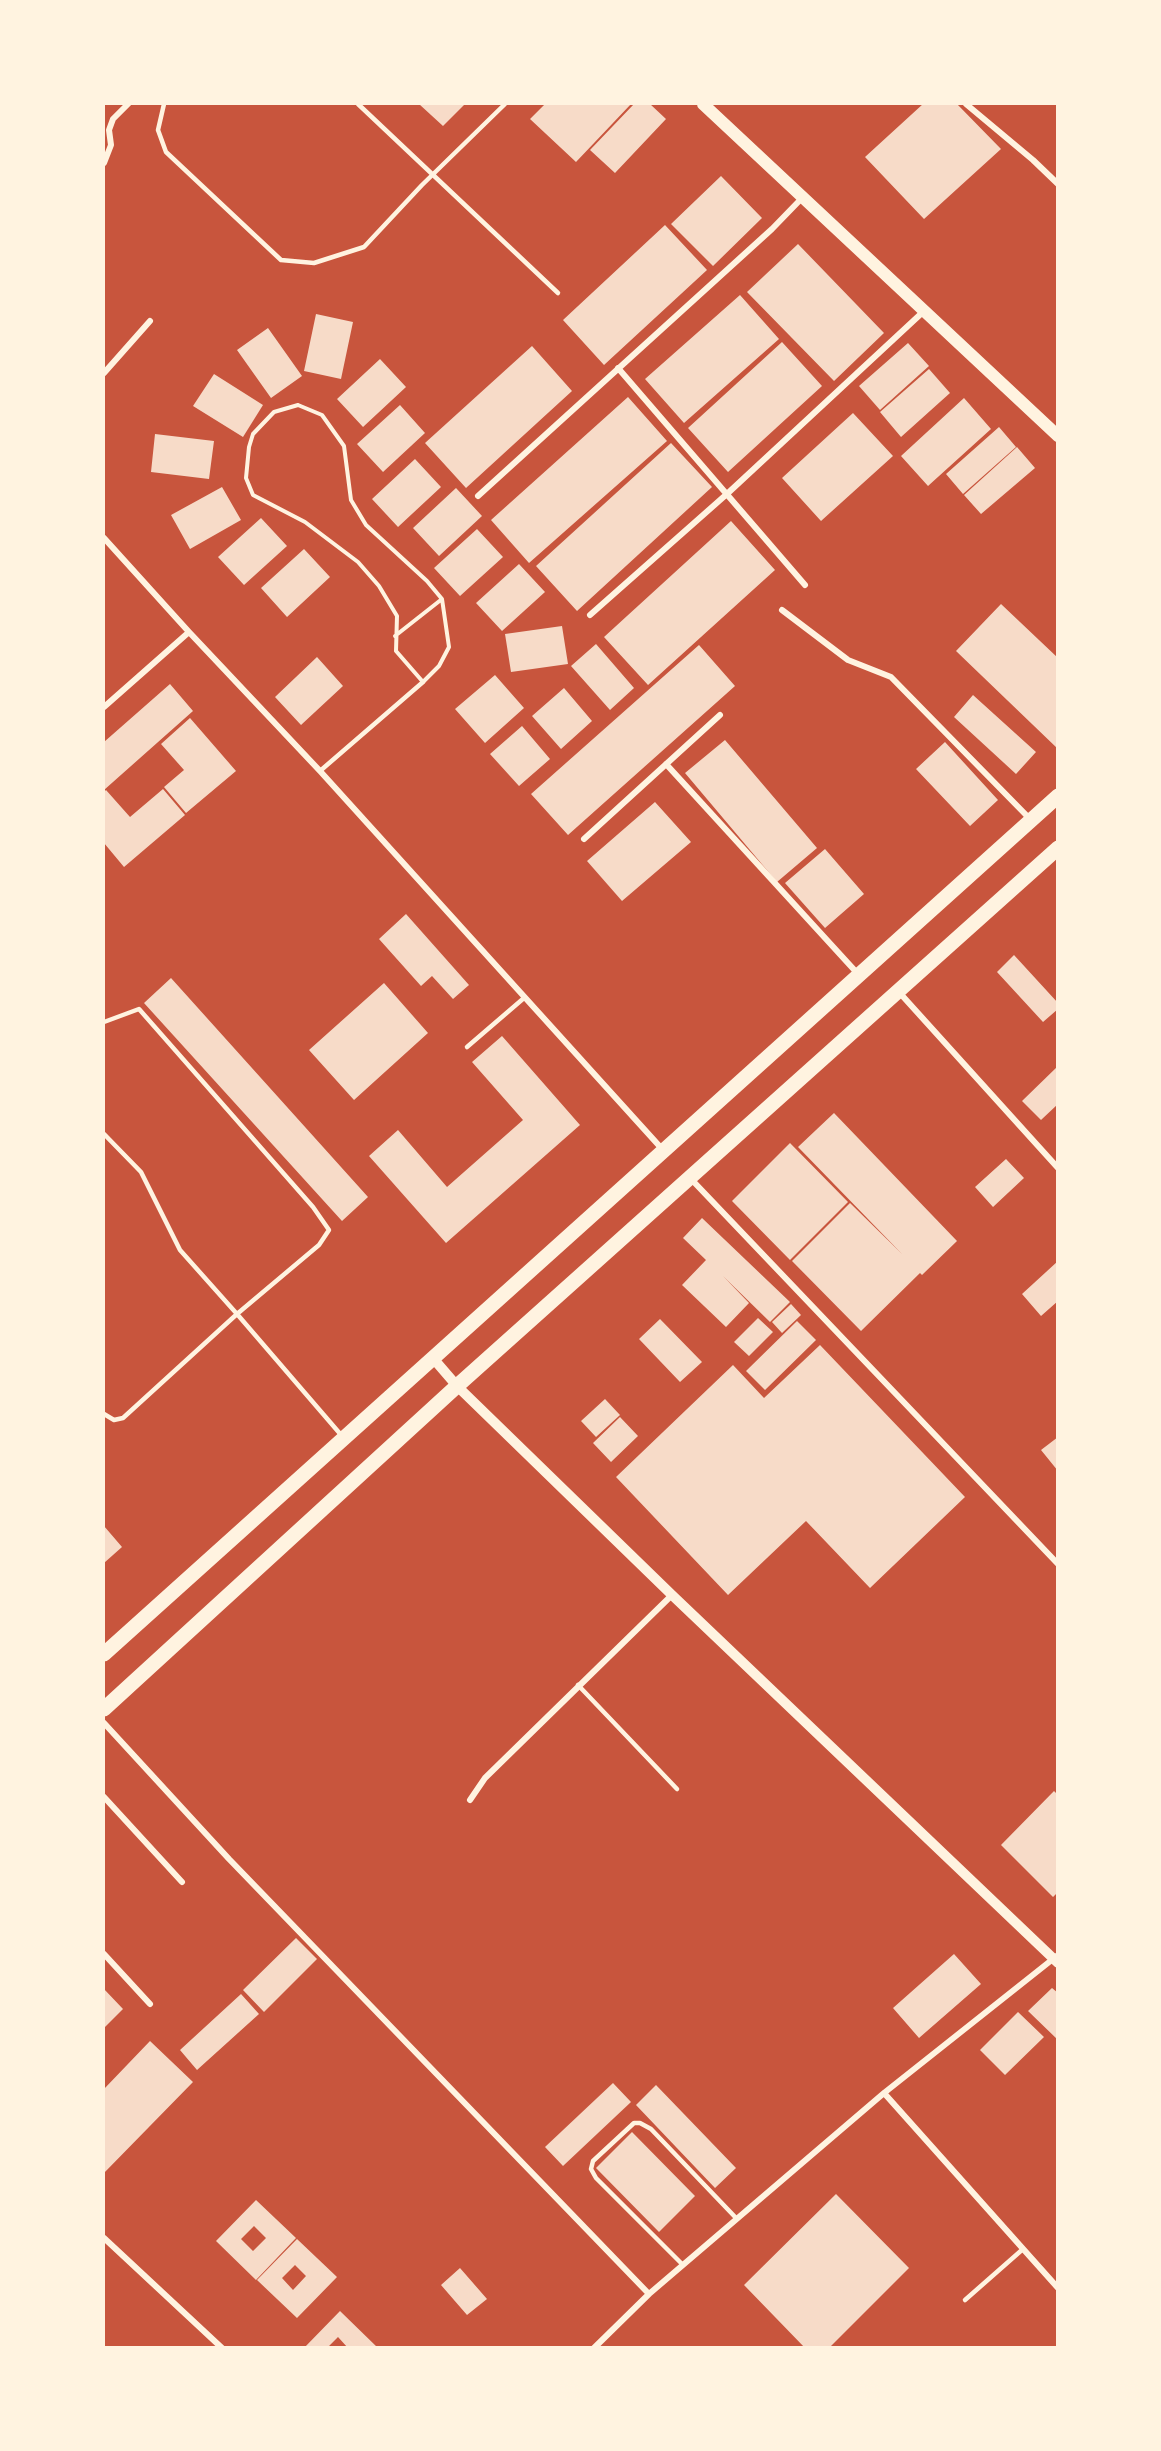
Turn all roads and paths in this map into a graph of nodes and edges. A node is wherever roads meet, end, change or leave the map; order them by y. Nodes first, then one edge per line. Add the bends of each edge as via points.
1 (128, 104) edge
2 (164, 104) edge
3 (358, 104) edge
4 (506, 104) edge
5 (703, 104) edge
6 (966, 104) edge
7 (104, 162) edge
8 (432, 175) junction
9 (1058, 184) edge
10 (803, 197) junction
11 (558, 293) dead end
12 (924, 311) junction
13 (150, 321) dead end
14 (618, 368) junction
15 (104, 374) edge
16 (1058, 436) edge
17 (728, 493) junction
18 (478, 496) dead end
19 (104, 538) edge
20 (805, 585) dead end
21 (442, 599) junction
22 (782, 610) dead end
23 (590, 615) dead end
24 (189, 633) junction
25 (395, 637) junction
26 (423, 682) junction
27 (104, 707) edge
28 (720, 715) dead end
29 (666, 764) junction
30 (320, 771) junction
31 (1058, 796) edge
32 (1031, 820) junction
33 (584, 839) dead end
34 (1057, 849) edge
35 (858, 974) junction
36 (898, 991) junction
37 (524, 998) junction
38 (104, 1023) edge
39 (467, 1047) dead end
40 (104, 1134) edge
41 (663, 1150) junction
42 (1058, 1168) edge
43 (690, 1178) junction
44 (237, 1314) junction
45 (432, 1357) junction
46 (457, 1386) junction
47 (104, 1414) edge
48 (343, 1437) junction
49 (1058, 1564) edge
50 (672, 1595) junction
51 (104, 1654) edge
52 (578, 1685) junction
53 (104, 1709) edge
54 (104, 1723) edge
55 (677, 1789) dead end
56 (104, 1797) edge
57 (470, 1800) dead end
58 (182, 1882) dead end
59 (104, 1953) edge
60 (1056, 1959) edge
61 (150, 2004) dead end
62 (884, 2093) junction
63 (737, 2218) junction
64 (104, 2238) edge
65 (1023, 2249) junction
66 (683, 2265) junction
67 (1058, 2288) edge
68 (649, 2294) junction
69 (965, 2300) dead end
70 (222, 2348) edge
71 (594, 2348) edge

1 - 7 street via 113,119 109,130 111,145
2 - 8 lane via 158,130 165,152 281,260 314,263 364,247
3 - 8 lane
4 - 8 lane
5 - 10 main road
6 - 9 street
8 - 11 lane
10 - 12 main road
10 - 14 street
12 - 16 main road
12 - 17 street
13 - 15 street
14 - 17 street
14 - 18 street
17 - 20 street
17 - 23 street
19 - 24 street
21 - 25 path
21 - 25 path via 366,525 351,500 344,446 322,415 298,405 274,412 253,434 249,447 246,478 253,495 305,522 358,562 397,616
21 - 26 path via 450,647
22 - 32 street via 848,660 891,677
24 - 27 street
24 - 30 street
25 - 26 path via 396,651
26 - 30 lane
28 - 29 street
29 - 33 street
29 - 35 street
30 - 37 street
31 - 32 main road
32 - 35 main road
34 - 36 main road
35 - 41 main road
36 - 42 street
36 - 43 main road
37 - 39 lane
37 - 41 street
38 - 44 lane via 139,1009 329,1230 319,1245
40 - 44 lane via 141,1172 180,1250
41 - 45 main road
43 - 46 main road
43 - 49 street
44 - 47 lane via 123,1418 114,1420
44 - 48 lane
45 - 46 street
45 - 48 main road
46 - 50 street
46 - 53 main road
48 - 51 main road
50 - 52 street
50 - 60 street
52 - 55 lane
52 - 57 street via 484,1778
54 - 68 street
56 - 58 street
59 - 61 street
60 - 62 street
62 - 63 street
62 - 65 street
63 - 66 street
63 - 66 lane via 651,2129 634,2123 593,2161 591,2169
64 - 70 street
65 - 67 street
65 - 69 lane
66 - 68 street
68 - 71 street

